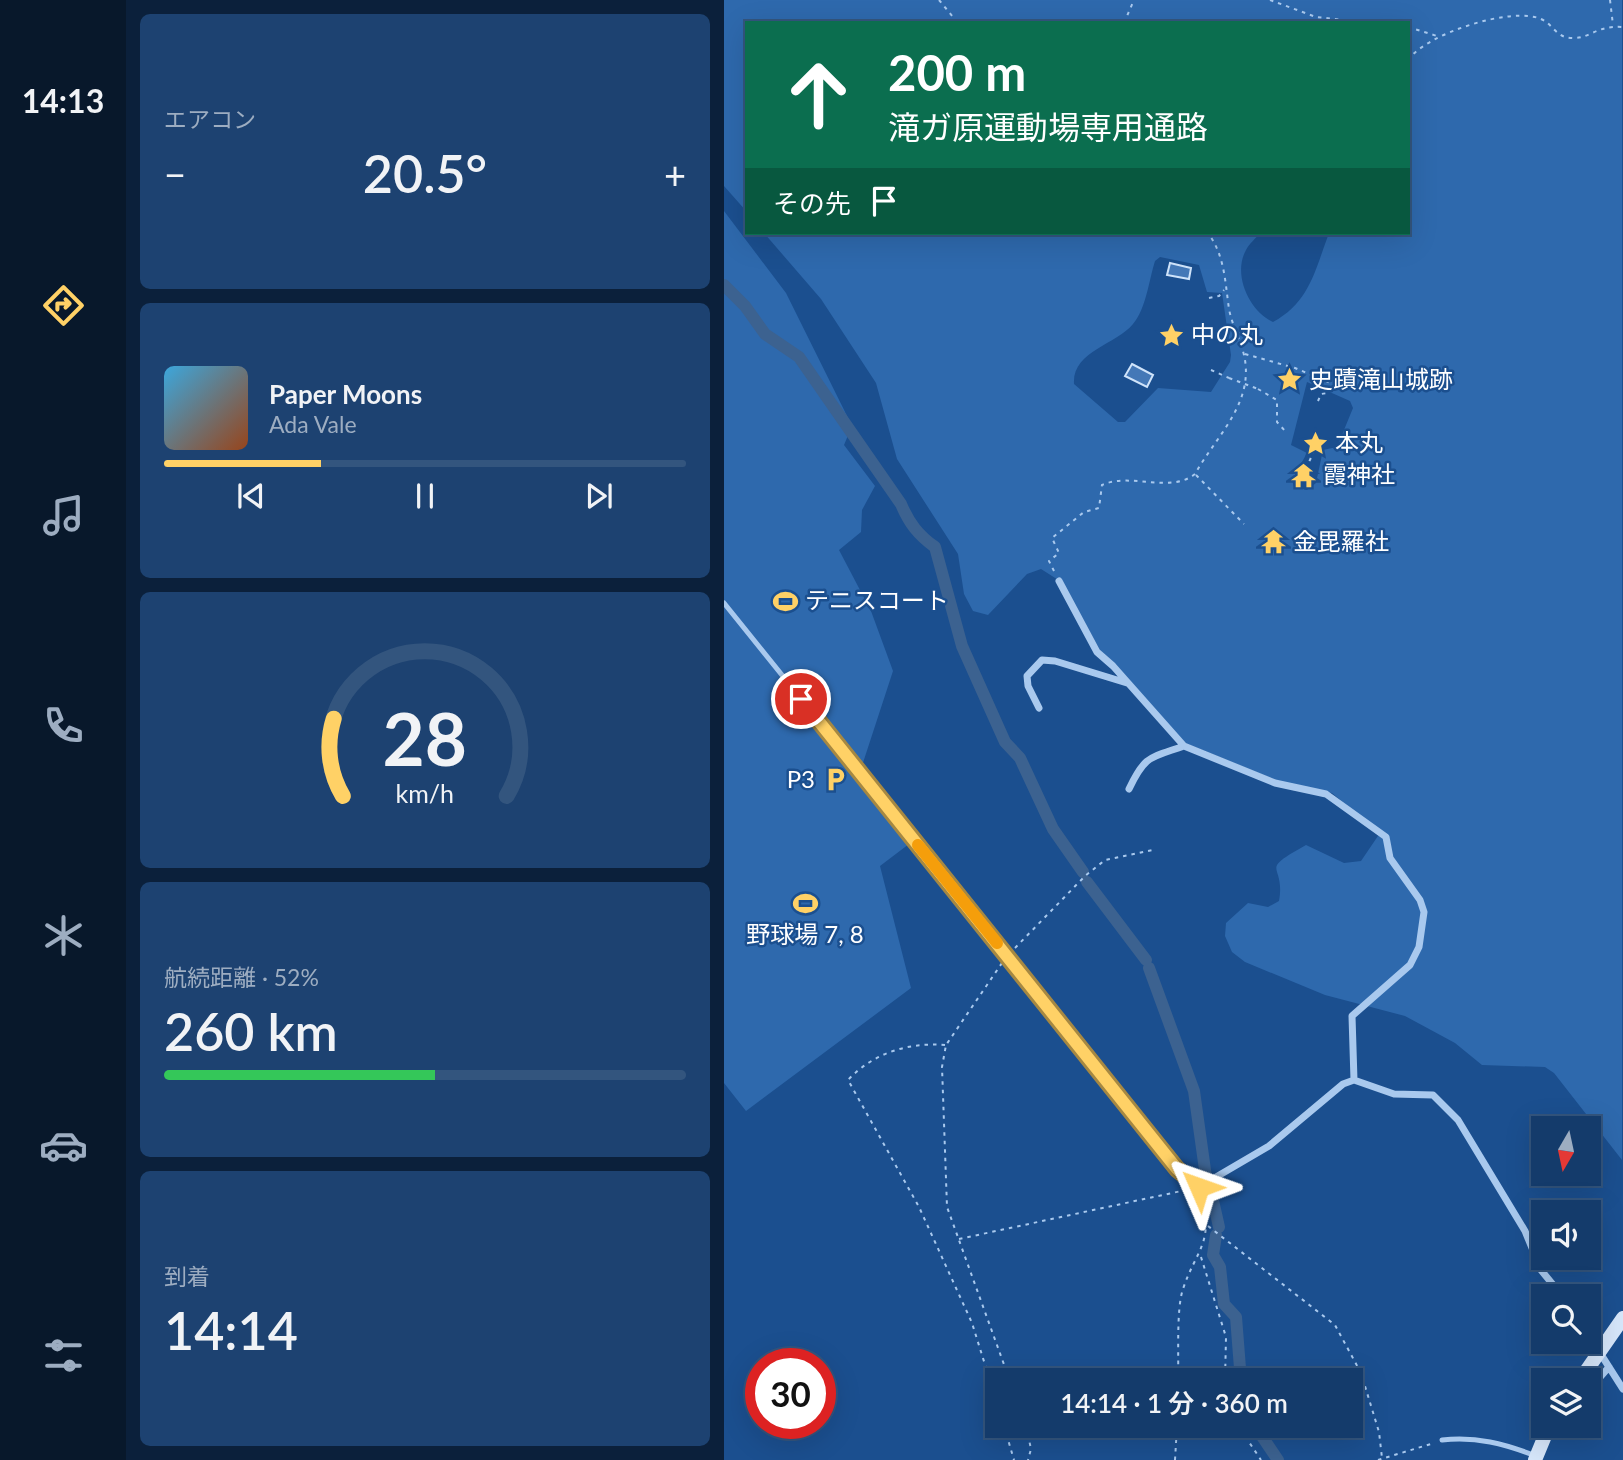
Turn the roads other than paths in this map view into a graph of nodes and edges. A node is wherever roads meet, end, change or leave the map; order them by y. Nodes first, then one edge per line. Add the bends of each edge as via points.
1 (1059, 581) road end
2 (724, 603) edge
3 (1127, 683) junction
4 (1039, 708) dead end
5 (1184, 746) junction
6 (1129, 789) dead end
7 (972, 911) joint
8 (1354, 1080) junction
9 (1552, 1284) edge
10 (1622, 1318) edge
11 (1601, 1354) edge
12 (1609, 1367) junction
13 (1588, 1368) edge
14 (1601, 1376) edge
15 (1622, 1389) edge
16 (1545, 1438) edge
17 (1442, 1440) road end
18 (1539, 1459) edge

1 - 3 street via 1097,652
2 - 7 lane
3 - 4 street via 1042,660 1027,676
3 - 5 street
5 - 6 street via 1147,759
5 - 8 street via 1275,783 1334,797 1384,834 1390,858 1420,900 1424,912 1412,962 1352,1016
7 - 8 street via 1177,1169 1199,1187 1269,1146 1343,1084
8 - 9 street via 1394,1094 1433,1095 1445,1104 1525,1231 1541,1270
10 - 13 main road, bridge
11 - 12 street
12 - 14 street
12 - 15 street
16 - 18 main road
17 - 18 lane via 1502,1443

